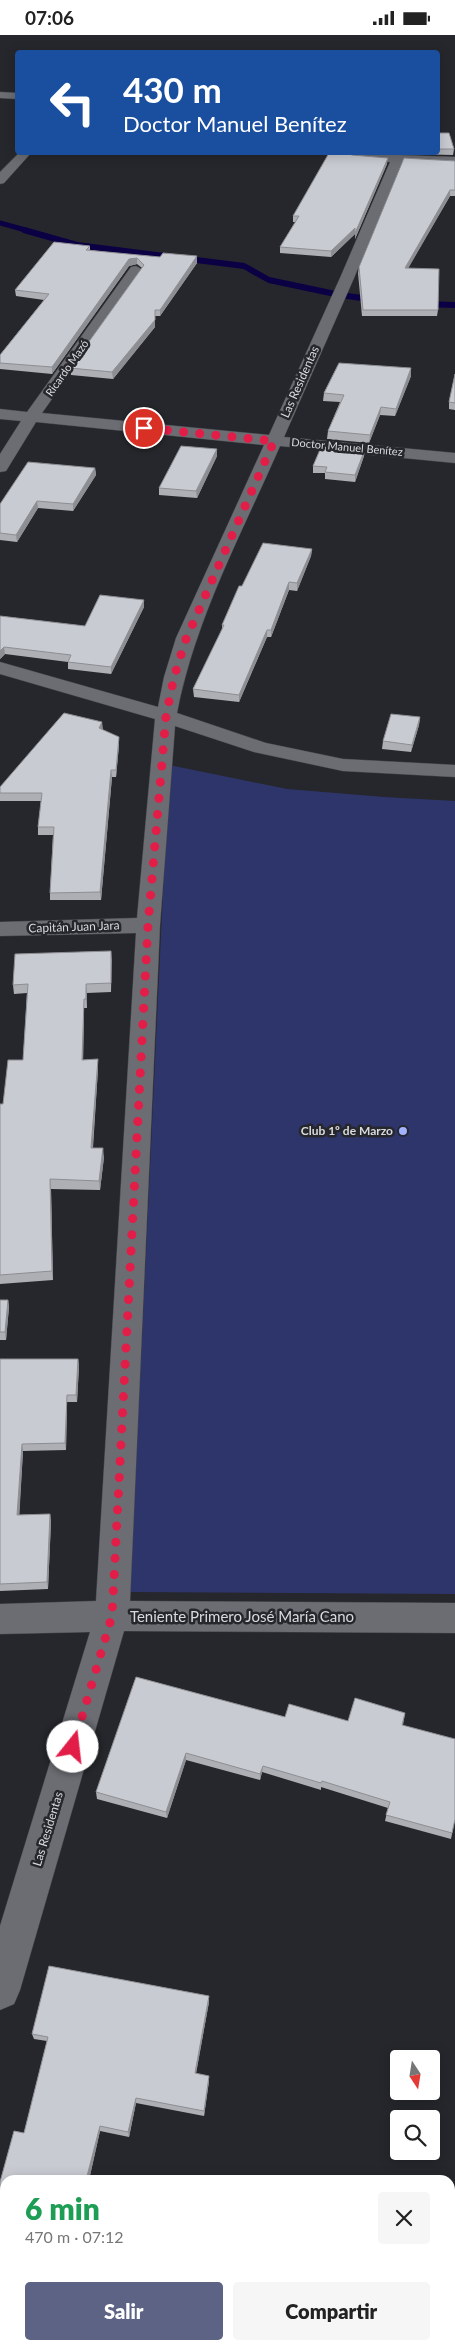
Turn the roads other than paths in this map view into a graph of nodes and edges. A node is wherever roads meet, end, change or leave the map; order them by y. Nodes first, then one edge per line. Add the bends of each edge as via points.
1 (0, 95) edge
2 (15, 96) edge
3 (22, 155) edge
4 (356, 155) edge
5 (397, 159) junction
6 (455, 161) edge
7 (0, 180) edge
8 (136, 270) dead end
9 (0, 415) edge
10 (31, 418) junction
11 (274, 441) junction
12 (455, 458) edge
13 (0, 467) edge
14 (0, 668) edge
15 (166, 716) junction
16 (454, 766) edge
17 (148, 925) junction
18 (0, 929) edge
19 (112, 1616) junction
20 (455, 1618) edge
21 (0, 1619) edge
22 (0, 1991) edge

1 - 2 street
3 - 7 street
4 - 5 street
5 - 6 street
5 - 11 street, Las Residentas
8 - 10 street, Ricardo Mazó
9 - 10 street, Doctor Manuel Benítez
10 - 11 street, Doctor Manuel Benítez
10 - 13 street, Ricardo Mazó
11 - 12 street, Doctor Manuel Benítez
11 - 15 street, Las Residentas via 186,639
14 - 15 street
15 - 16 street via 261,748 334,763
15 - 17 street, Las Residentas
17 - 18 street, Capitán Juan Jara
17 - 19 street, Las Residentas
19 - 20 street, Teniente Primero José María Cano
19 - 21 street, Teniente Primero José María Cano
19 - 22 street, Las Residentas

